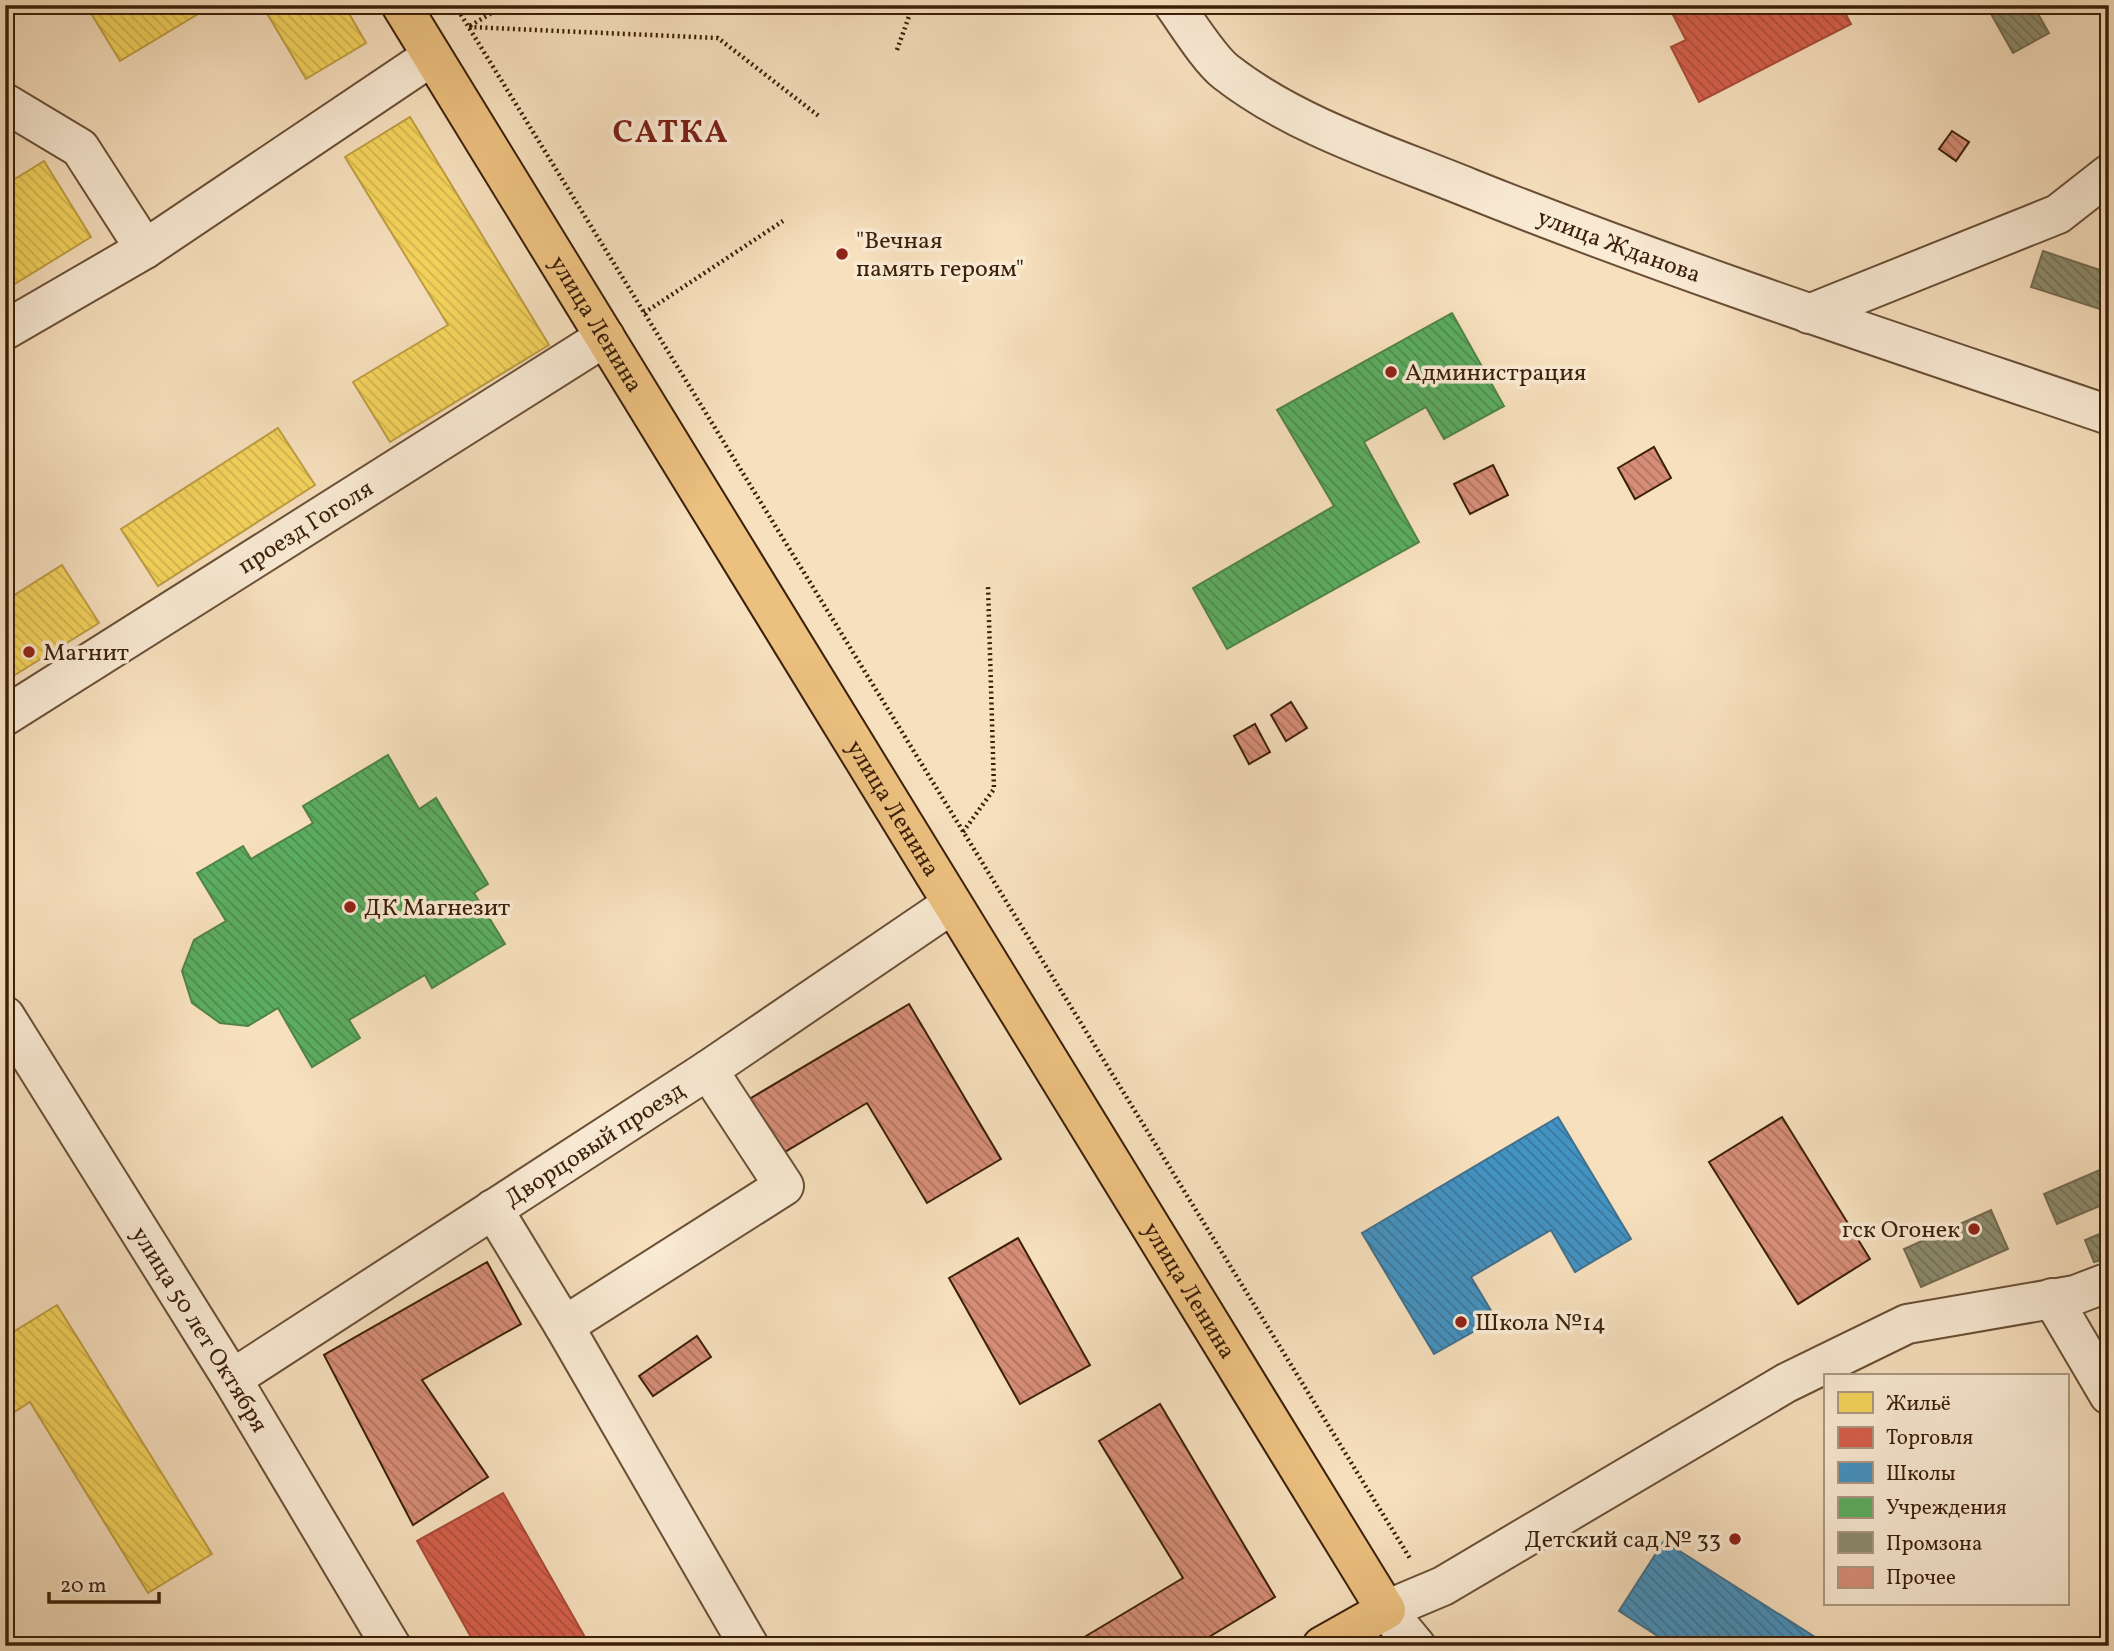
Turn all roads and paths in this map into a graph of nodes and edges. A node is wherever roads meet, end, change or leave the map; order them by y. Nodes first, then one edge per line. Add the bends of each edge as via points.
1 (401, 5) edge
2 (455, 5) edge
3 (505, 5) edge
4 (913, 5) edge
5 (1174, 5) edge
6 (468, 27) junction
7 (897, 50) dead end
8 (432, 56) junction
9 (5, 103) edge
10 (820, 117) dead end
11 (2109, 174) edge
12 (783, 221) dead end
13 (145, 249) junction
14 (644, 313) junction
15 (1809, 314) junction
16 (5, 330) edge
17 (605, 337) junction
18 (2109, 415) edge
19 (988, 586) dead end
20 (5, 716) edge
21 (963, 832) junction
22 (952, 904) junction
23 (5, 1016) edge
24 (708, 1070) junction
25 (493, 1209) junction
26 (2109, 1282) edge
27 (2052, 1298) junction
28 (564, 1326) junction
29 (233, 1379) junction
30 (2109, 1395) edge
31 (1430, 1591) junction
32 (1386, 1609) junction
33 (391, 1646) edge
34 (748, 1646) edge
35 (1322, 1646) edge
36 (1416, 1646) edge

1 - 8 main road, улица Ленина
2 - 6 path
3 - 6 path
4 - 7 path
5 - 15 street, улица Жданова via 1224,70 1278,107 1507,202
6 - 10 path via 718,37
6 - 14 path
8 - 13 street
8 - 17 main road, улица Ленина
9 - 13 street via 79,148
11 - 15 street via 2058,214
12 - 14 path
13 - 16 street
14 - 21 path
15 - 18 street, улица Жданова
17 - 20 street, проезд Гоголя
17 - 22 main road, улица Ленина
19 - 21 path via 994,789
21 - 31 path
22 - 24 street, Дворцовый проезд
22 - 32 main road, улица Ленина
23 - 29 street, улица 50 лет Октября
24 - 25 street, Дворцовый проезд
24 - 28 street via 783,1186
25 - 28 street
25 - 29 street, Дворцовый проезд
26 - 27 street
27 - 30 street
27 - 31 street via 1907,1324 1786,1383
28 - 34 street
29 - 33 street, улица 50 лет Октября
31 - 32 street
32 - 35 main road
32 - 36 street

